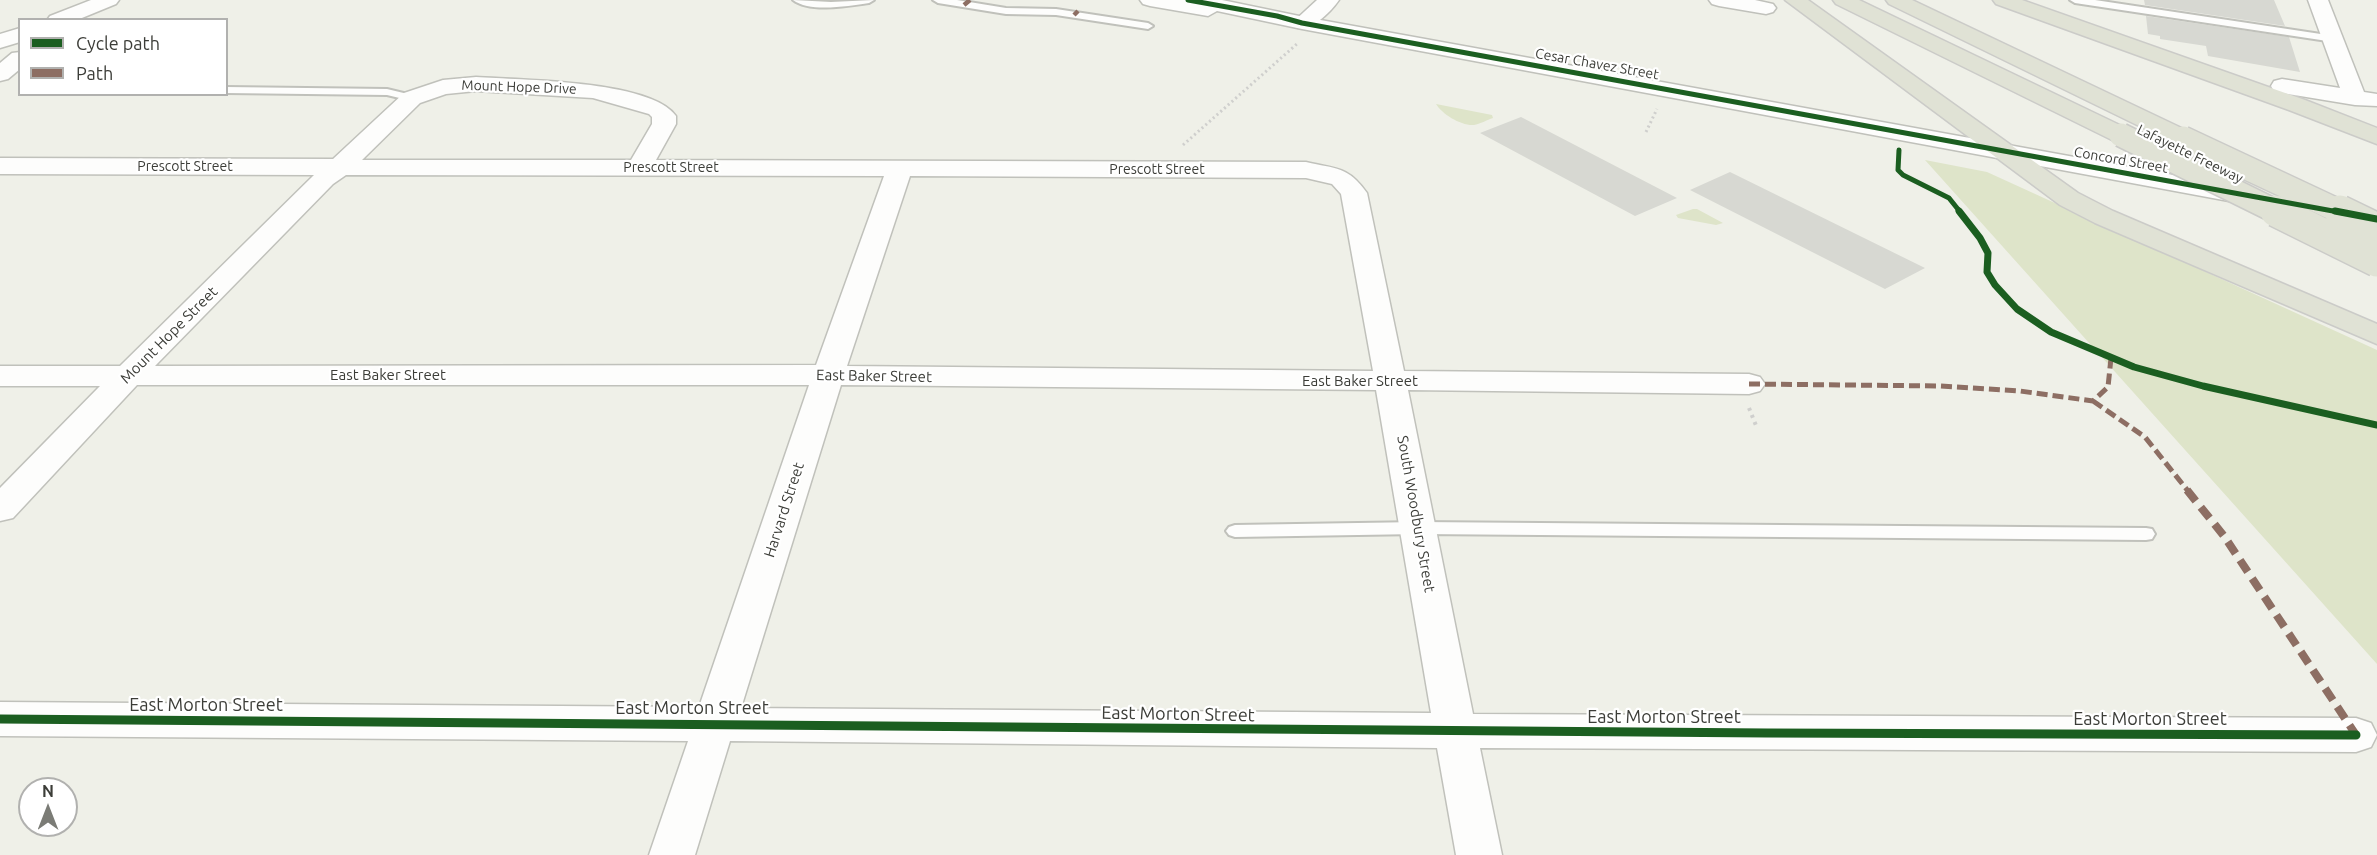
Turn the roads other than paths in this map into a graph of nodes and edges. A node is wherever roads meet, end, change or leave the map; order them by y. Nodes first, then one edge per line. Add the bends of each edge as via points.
1 (798, 0) edge
2 (869, 0) edge
3 (938, 0) edge
4 (1150, 0) edge
5 (1188, 0) edge
6 (1329, 0) edge
7 (1719, 0) edge
8 (1795, 0) edge
9 (1843, 0) edge
10 (1896, 0) edge
11 (2003, 0) edge
12 (2075, 0) edge
13 (2318, 0) edge
14 (101, 3) edge
15 (1766, 8) dead end
16 (62, 18) edge
17 (75, 18) edge
18 (1148, 26) dead end
19 (1303, 31) junction
20 (18, 35) edge
21 (2334, 39) junction
22 (0, 42) edge
23 (2282, 86) dead end
24 (228, 90) edge
25 (412, 98) junction
26 (2366, 99) edge
27 (2377, 137) edge
28 (2002, 152) junction
29 (0, 166) edge
30 (341, 166) junction
31 (640, 167) junction
32 (900, 167) junction
33 (1341, 178) joint
34 (2377, 219) edge
35 (2377, 229) edge
36 (2377, 261) edge
37 (2377, 335) edge
38 (128, 375) junction
39 (828, 375) junction
40 (0, 376) edge
41 (1392, 381) junction
42 (1749, 395) road end
43 (0, 509) edge
44 (1419, 528) junction
45 (1235, 531) dead end
46 (2146, 534) dead end
47 (0, 719) edge
48 (714, 723) junction
49 (1454, 732) junction
50 (2356, 735) dead end
51 (672, 855) edge
52 (1479, 855) edge

1 - 2 lane via 831,5
3 - 18 lane
4 - 19 street, Cesar Chavez Street via 1270,21
5 - 19 street, Cesar Chavez Street via 1277,16
6 - 19 street
7 - 15 street
8 - 28 highway
9 - 36 highway, Lafayette Freeway, bridge
10 - 35 highway, Lafayette Freeway, bridge
11 - 27 highway
12 - 21 lane
13 - 21 street
14 - 16 street
14 - 17 street
19 - 28 street, Cesar Chavez Street
20 - 22 street
21 - 26 street
23 - 26 street
24 - 25 lane via 387,92
25 - 30 street, Mount Hope Drive
25 - 31 street, Mount Hope Drive via 443,87 476,84 595,91 646,104 664,116 664,124
28 - 34 street, Concord Street
28 - 37 highway via 2056,191 2104,217
29 - 30 street, Prescott Street
30 - 31 street, Prescott Street
30 - 38 street, Mount Hope Street
31 - 32 street, Prescott Street
32 - 33 street, Prescott Street via 1306,170
32 - 39 street, Harvard Street
33 - 41 street, South Woodbury Street via 1354,193
38 - 39 street, East Baker Street
38 - 40 street, East Baker Street
38 - 43 street, Mount Hope Street
39 - 41 street, East Baker Street
39 - 48 street, Harvard Street
41 - 42 street, East Baker Street
41 - 44 street, South Woodbury Street
44 - 45 lane
44 - 46 lane
44 - 49 street, South Woodbury Street
47 - 48 street, East Morton Street
48 - 49 street, East Morton Street
48 - 51 street, Harvard Street
49 - 50 street, East Morton Street
49 - 52 street, South Woodbury Street

